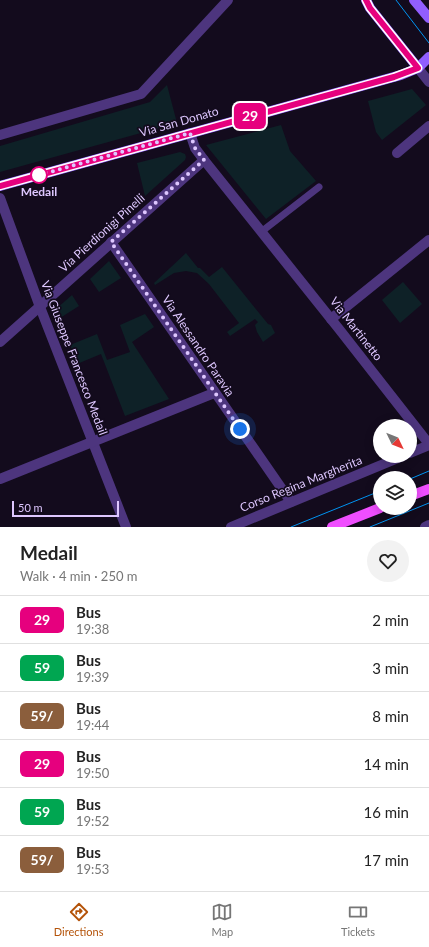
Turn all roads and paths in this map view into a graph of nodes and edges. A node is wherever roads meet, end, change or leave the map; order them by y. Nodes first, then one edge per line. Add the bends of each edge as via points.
1 (228, 0) edge
2 (360, 0) edge
3 (414, 0) edge
4 (368, 4) edge
5 (429, 18) edge
6 (429, 57) edge
7 (418, 68) junction
8 (429, 82) edge
9 (429, 126) edge
10 (190, 133) junction
11 (0, 135) edge
12 (397, 152) dead end
13 (204, 160) junction
14 (0, 186) edge
15 (319, 187) dead end
16 (0, 198) edge
17 (261, 232) junction
18 (429, 240) edge
19 (111, 242) junction
20 (40, 307) junction
21 (331, 319) junction
22 (0, 342) edge
23 (214, 393) junction
24 (93, 442) junction
25 (429, 444) edge
26 (417, 450) edge
27 (386, 463) edge
28 (0, 479) edge
29 (429, 488) edge
30 (417, 493) edge
31 (291, 502) junction
32 (373, 511) edge
33 (429, 525) edge
34 (126, 527) edge
35 (231, 527) edge
36 (332, 527) edge
37 (425, 527) edge

1 - 11 street via 141,94
2 - 4 street
3 - 5 street
4 - 7 street
6 - 7 street, Via San Donato
7 - 8 street
7 - 10 street, Via San Donato via 394,77
9 - 12 street
10 - 13 street, Via Martinetto via 195,148
10 - 14 street, Via San Donato
13 - 17 street, Via Martinetto
13 - 19 street, Via Pierdionigi Pinelli
15 - 17 lane
16 - 20 street, Via Giuseppe Francesco Medail
17 - 21 street, Via Martinetto
18 - 21 street
19 - 20 street, Via Pierdionigi Pinelli
19 - 23 street, Via Alessandro Paravia
20 - 22 street, Via Pierdionigi Pinelli
20 - 24 street, Via Giuseppe Francesco Medail
21 - 25 street, Via Martinetto
23 - 24 street
23 - 31 street, Via Alessandro Paravia
24 - 28 street
24 - 34 street, Via Giuseppe Francesco Medail
25 - 26 street
27 - 31 street, Corso Regina Margherita
29 - 30 main road
31 - 35 street, Corso Regina Margherita
32 - 36 main road
33 - 37 street

